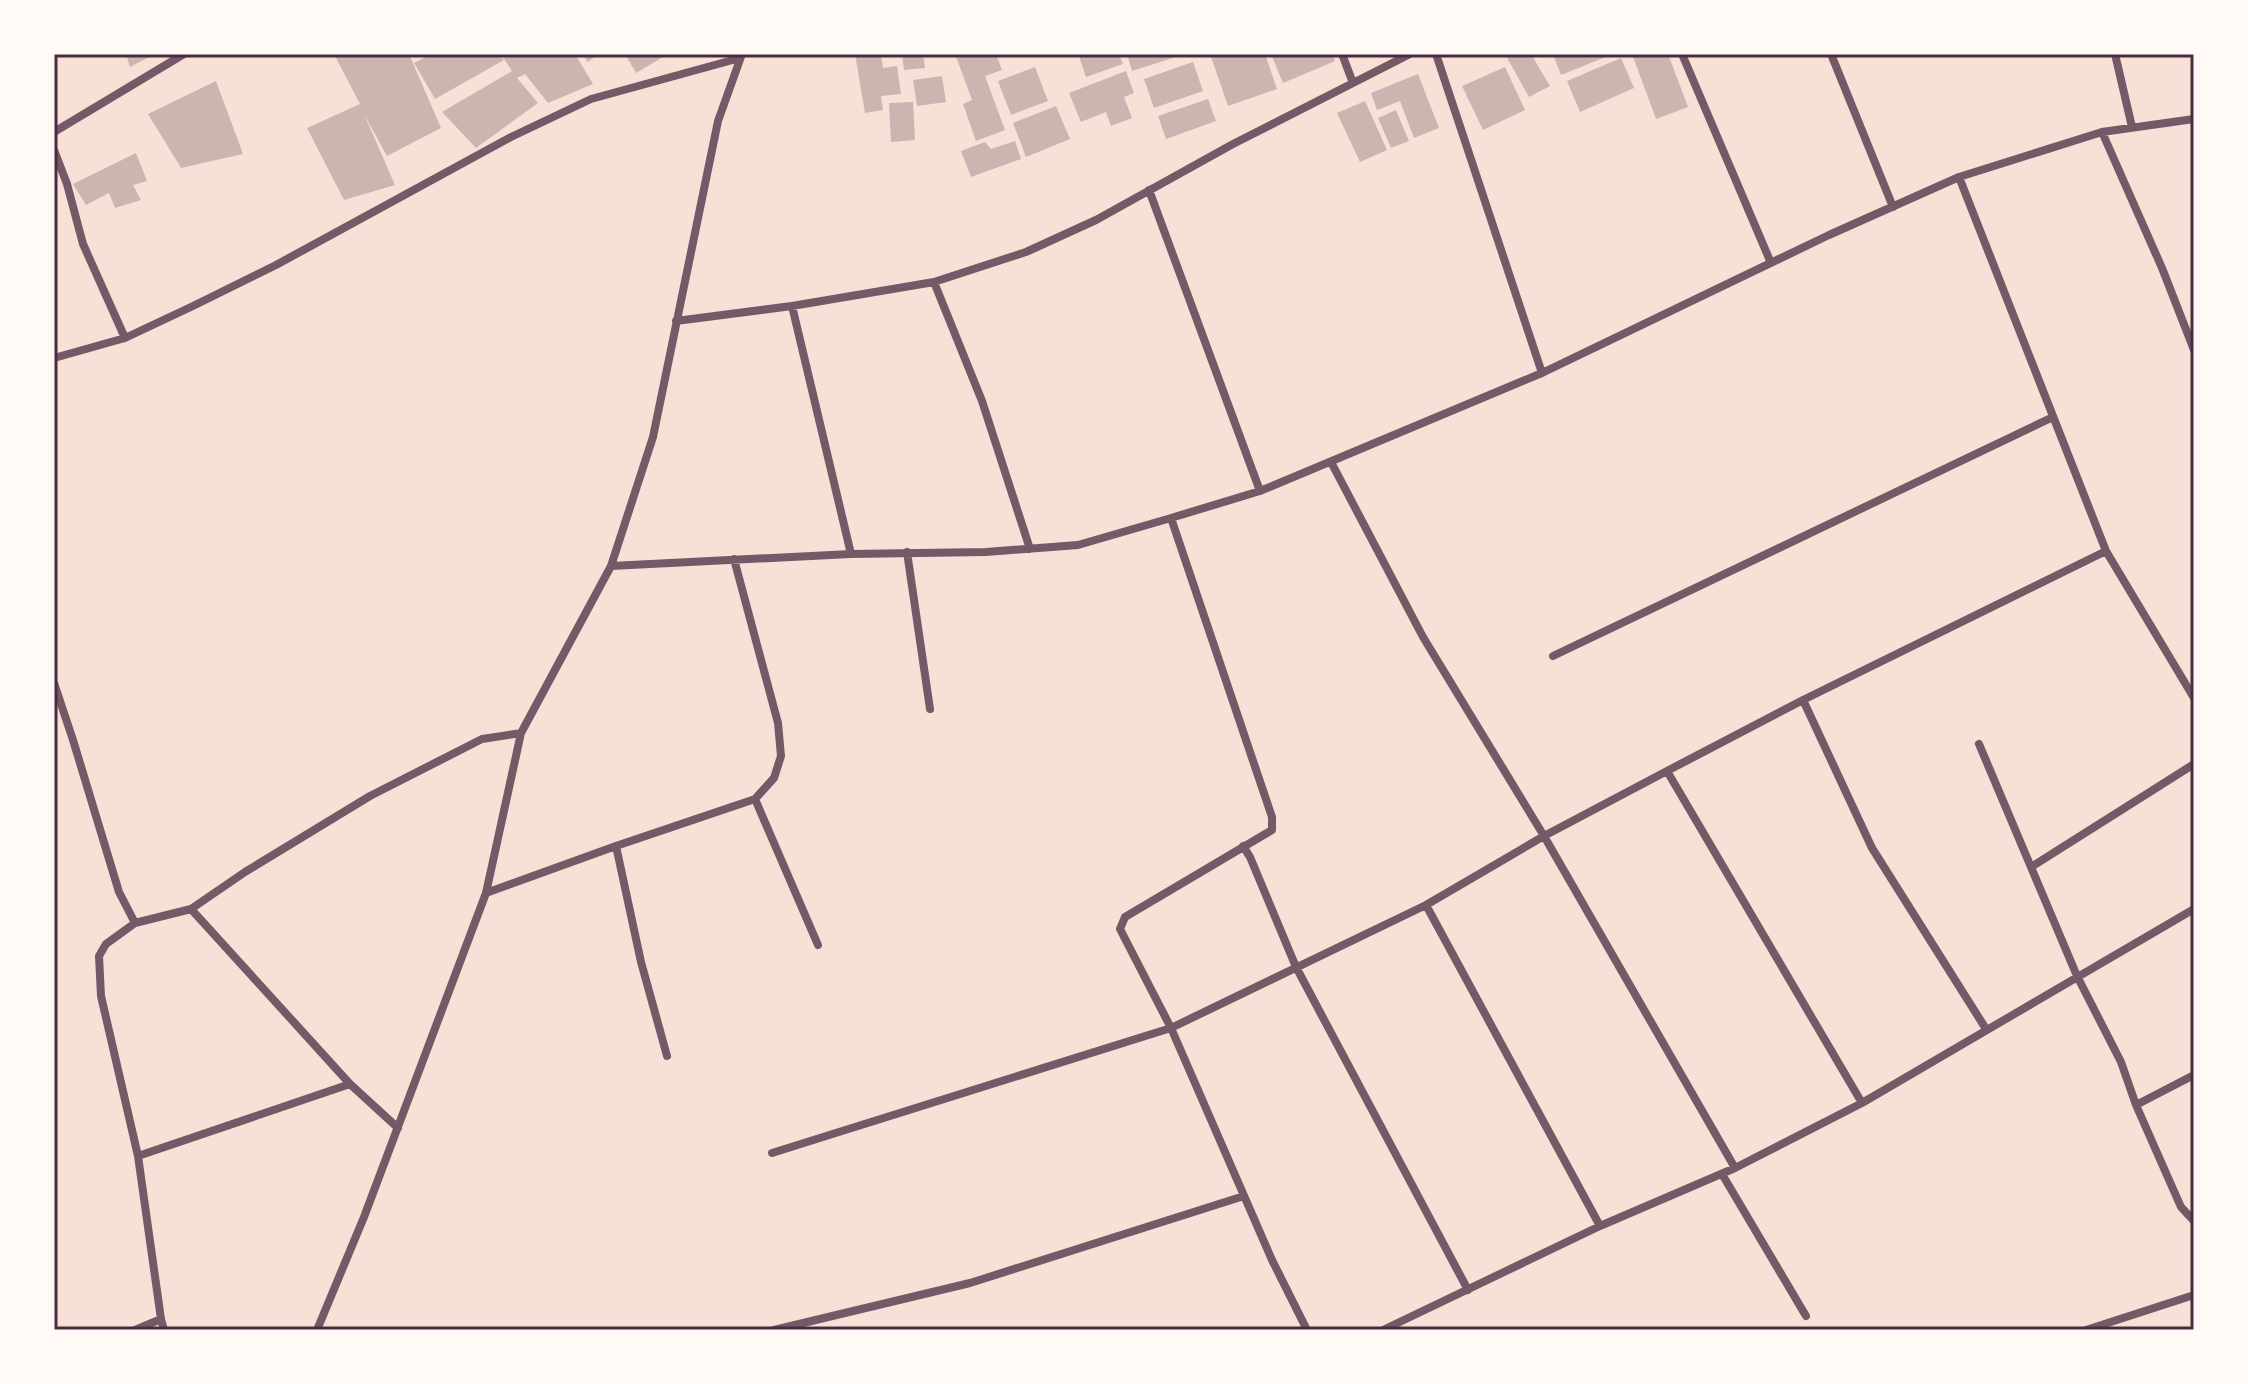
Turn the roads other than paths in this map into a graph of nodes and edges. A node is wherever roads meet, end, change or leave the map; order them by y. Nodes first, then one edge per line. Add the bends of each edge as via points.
1 (184, 54) edge
2 (1342, 54) edge
3 (1410, 54) edge
4 (1436, 54) edge
5 (1682, 54) edge
6 (1831, 54) edge
7 (2115, 54) edge
8 (741, 56) edge
9 (1353, 83) junction
10 (2194, 119) edge
11 (2132, 127) junction
12 (54, 132) edge
13 (2102, 132) junction
14 (54, 150) edge
15 (1959, 177) junction
16 (1149, 190) junction
17 (1893, 207) junction
18 (1771, 263) junction
19 (934, 282) junction
20 (792, 306) junction
21 (676, 321) junction
22 (125, 338) junction
23 (2194, 350) edge
24 (54, 358) edge
25 (1542, 373) junction
26 (2053, 417) junction
27 (1331, 462) junction
28 (1260, 491) junction
29 (1171, 518) junction
30 (1030, 549) junction
31 (2106, 551) junction
32 (907, 552) junction
33 (851, 554) junction
34 (734, 559) junction
35 (611, 566) junction
36 (1553, 656) dead end
37 (54, 683) edge
38 (2194, 698) edge
39 (1803, 700) junction
40 (930, 709) dead end
41 (521, 733) junction
42 (1979, 744) dead end
43 (2194, 764) edge
44 (1667, 771) junction
45 (755, 799) junction
46 (1544, 836) junction
47 (616, 846) junction
48 (1243, 846) junction
49 (2031, 867) junction
50 (486, 893) junction
51 (1426, 905) junction
52 (191, 909) junction
53 (2194, 909) edge
54 (135, 923) junction
55 (818, 945) dead end
56 (1296, 967) junction
57 (2077, 976) junction
58 (1171, 1028) junction
59 (1986, 1029) junction
60 (667, 1056) dead end
61 (2194, 1075) edge
62 (350, 1084) junction
63 (1862, 1103) junction
64 (2136, 1105) junction
65 (398, 1128) junction
66 (772, 1153) dead end
67 (138, 1156) junction
68 (1735, 1168) junction
69 (1722, 1174) junction
70 (1244, 1196) junction
71 (2194, 1221) edge
72 (1600, 1226) junction
73 (1468, 1290) junction
74 (2194, 1295) edge
75 (1806, 1316) dead end
76 (161, 1319) junction
77 (135, 1330) edge
78 (164, 1330) edge
79 (317, 1330) edge
80 (774, 1330) edge
81 (1307, 1330) edge
82 (1383, 1330) edge
83 (2086, 1330) edge

1 - 12 street
2 - 9 street
3 - 9 street
4 - 25 street
5 - 18 street
6 - 17 street
7 - 11 street
8 - 21 street via 718,121
8 - 22 street via 591,99
9 - 16 street
10 - 11 street
11 - 13 street
13 - 15 street
13 - 23 street
14 - 22 street via 83,244
15 - 17 street
15 - 26 street
16 - 19 street via 1026,252
16 - 28 street
17 - 18 street
18 - 25 street
19 - 20 street
19 - 30 street via 982,401
20 - 21 street
20 - 33 street
21 - 35 street via 653,437
22 - 24 street
25 - 27 street
26 - 31 street
26 - 36 street
27 - 28 street
27 - 46 street via 1423,637
28 - 29 street
29 - 30 street via 1078,545
29 - 48 street via 1272,817 1272,830
30 - 32 street
31 - 38 street
31 - 39 street
32 - 33 street
32 - 40 street
33 - 34 street
34 - 35 street
34 - 45 street via 778,723 781,756 774,778
35 - 41 street
37 - 54 street via 119,892
39 - 44 street
39 - 59 street via 1872,848
41 - 50 street
41 - 52 street via 482,739 370,796
42 - 49 street
43 - 49 street
44 - 46 street
44 - 63 street
45 - 47 street
45 - 55 street
46 - 51 street
46 - 68 street
47 - 50 street
47 - 60 street
48 - 56 street
48 - 58 street via 1125,917 1120,929
49 - 57 street
50 - 65 street
51 - 56 street
51 - 72 street
52 - 54 street
52 - 62 street
53 - 57 street
54 - 67 street via 106,944 99,956 101,996
56 - 58 street
56 - 73 street
57 - 59 street
57 - 64 street via 2121,1062
58 - 66 street
58 - 70 street
59 - 63 street
61 - 64 street
62 - 65 street
62 - 67 street
63 - 68 street
64 - 71 street via 2181,1207
65 - 79 street
67 - 76 street
68 - 69 street
69 - 72 street
69 - 75 street
70 - 80 street via 970,1283
70 - 81 street
72 - 73 street
73 - 82 street
74 - 83 street
76 - 77 street
76 - 78 street

